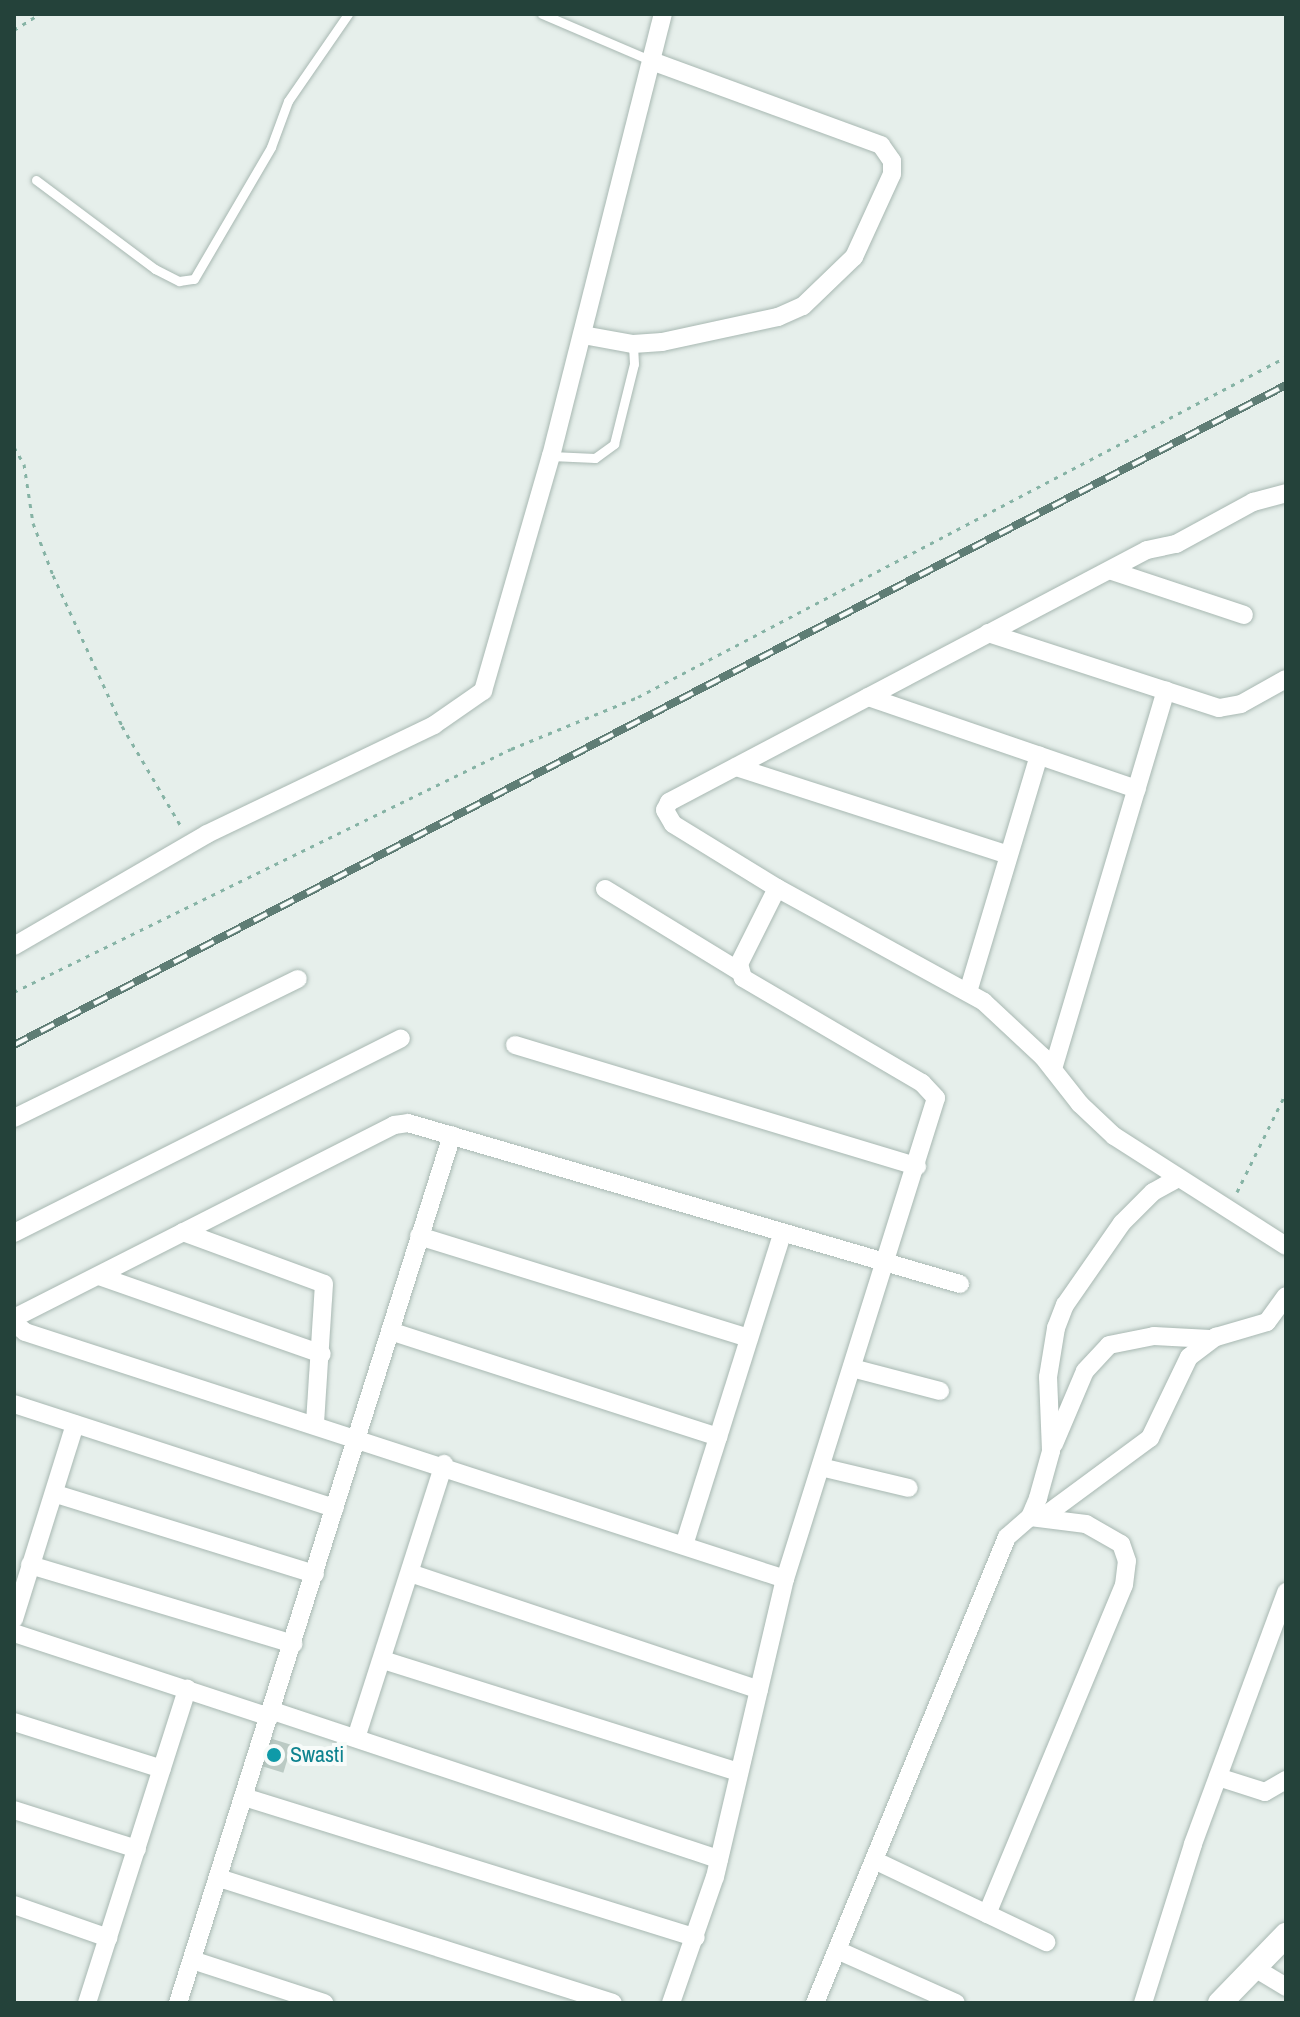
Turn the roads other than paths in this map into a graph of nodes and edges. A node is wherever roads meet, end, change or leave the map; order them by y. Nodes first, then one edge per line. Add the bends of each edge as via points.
1 (348, 14) edge
2 (542, 14) edge
3 (663, 14) edge
4 (652, 61) junction
5 (36, 180) dead end
6 (583, 335) junction
7 (633, 344) junction
8 (551, 456) junction
9 (1286, 493) edge
10 (1112, 571) junction
11 (1244, 615) dead end
12 (988, 633) junction
13 (1286, 679) edge
14 (1166, 691) junction
15 (868, 697) junction
16 (1039, 755) junction
17 (736, 767) junction
18 (1137, 789) junction
19 (1008, 855) junction
20 (777, 888) junction
21 (605, 889) dead end
22 (14, 946) edge
23 (739, 971) junction
24 (298, 979) dead end
25 (968, 992) junction
26 (401, 1038) dead end
27 (515, 1045) dead end
28 (1053, 1069) junction
29 (14, 1118) edge
30 (452, 1135) junction
31 (917, 1166) junction
32 (1175, 1180) junction
33 (183, 1232) junction
34 (14, 1233) edge
35 (782, 1234) junction
36 (419, 1236) junction
37 (1286, 1246) edge
38 (885, 1265) junction
39 (99, 1276) junction
40 (960, 1284) dead end
41 (1286, 1296) edge
42 (14, 1320) edge
43 (390, 1331) junction
44 (749, 1338) junction
45 (1210, 1339) junction
46 (322, 1354) junction
47 (852, 1368) junction
48 (940, 1391) dead end
49 (14, 1404) edge
50 (315, 1423) junction
51 (75, 1424) junction
52 (357, 1436) junction
53 (718, 1437) junction
54 (1051, 1451) junction
55 (444, 1464) junction
56 (821, 1467) junction
57 (909, 1488) dead end
58 (56, 1494) junction
59 (335, 1508) junction
60 (1037, 1517) junction
61 (685, 1542) junction
62 (30, 1565) junction
63 (410, 1573) junction
64 (315, 1574) junction
65 (785, 1579) junction
66 (1286, 1592) edge
67 (14, 1619) edge
68 (14, 1633) edge
69 (293, 1644) junction
70 (383, 1660) junction
71 (187, 1689) junction
72 (759, 1690) junction
73 (271, 1714) junction
74 (14, 1722) edge
75 (356, 1738) junction
76 (162, 1769) junction
77 (739, 1772) junction
78 (1218, 1777) junction
79 (1286, 1780) edge
80 (244, 1797) junction
81 (14, 1810) edge
82 (137, 1849) junction
83 (719, 1859) junction
84 (874, 1860) junction
85 (219, 1878) junction
86 (14, 1905) edge
87 (987, 1914) junction
88 (1286, 1935) edge
89 (108, 1938) junction
90 (696, 1938) junction
91 (1046, 1942) dead end
92 (837, 1950) junction
93 (192, 1960) junction
94 (1253, 1967) junction
95 (1286, 1987) edge
96 (87, 2003) edge
97 (178, 2003) edge
98 (324, 2003) edge
99 (613, 2003) edge
100 (671, 2003) edge
101 (815, 2003) edge
102 (956, 2003) edge
103 (1143, 2003) edge
104 (1220, 2003) edge

1 - 5 lane via 288,101 271,147 194,279 179,281 155,269
2 - 4 lane
3 - 4 street
4 - 6 street
4 - 7 street via 881,145 892,161 892,174 854,257 803,306 753,323
6 - 7 street
6 - 8 street
7 - 8 lane via 634,364 614,444 595,458
8 - 22 street via 483,691 434,725 190,843
9 - 10 street via 1253,502 1192,538 1147,550
10 - 11 street
10 - 12 street
12 - 14 street
12 - 15 street
13 - 14 street via 1229,708
14 - 18 street
15 - 16 street
15 - 17 street
16 - 18 street
16 - 19 street
17 - 19 street
17 - 20 street via 669,802 666,817
18 - 28 street
19 - 25 street
20 - 23 street
20 - 25 street
21 - 23 street
23 - 31 street via 933,1090 934,1112
24 - 29 street
25 - 28 street via 1018,1031
26 - 34 street
27 - 31 street
28 - 32 street via 1114,1136
30 - 33 street via 394,1125
30 - 35 street
30 - 36 street
31 - 38 street
32 - 37 street
32 - 54 street via 1153,1192 1122,1223 1065,1305 1048,1377
33 - 39 street
33 - 46 street via 324,1284
35 - 38 street
35 - 44 street
36 - 43 street
36 - 44 street
38 - 40 street
38 - 47 street
39 - 42 street
39 - 46 street
41 - 45 street via 1267,1322
42 - 50 street via 25,1332
43 - 52 street
43 - 53 street
44 - 53 street
45 - 54 street via 1154,1336 1109,1345 1085,1371
45 - 60 street via 1185,1362 1150,1438
46 - 50 street
47 - 48 street
47 - 56 street
49 - 51 street
50 - 52 street
51 - 58 street
51 - 59 street
52 - 55 street
52 - 59 street
53 - 61 street
54 - 60 street
55 - 61 street
55 - 63 street
56 - 57 street
56 - 65 street
58 - 62 street
58 - 64 street
59 - 64 street
60 - 84 street via 1007,1537
60 - 87 street via 1086,1524 1121,1544 1127,1561 1124,1585
61 - 65 street
62 - 67 street
62 - 69 street
63 - 70 street
63 - 72 street
64 - 69 street
65 - 72 street
66 - 78 street
68 - 71 street
69 - 73 street
70 - 75 street
70 - 77 street
71 - 73 street
71 - 76 street
72 - 77 street
73 - 75 street
73 - 80 street
74 - 76 street
75 - 83 street
76 - 82 street
77 - 83 street
78 - 79 street via 1265,1792
78 - 103 street
80 - 85 street
80 - 90 street
81 - 82 street
82 - 89 street
83 - 90 street
84 - 87 street
84 - 92 street
85 - 93 street
85 - 99 street
86 - 89 street
87 - 91 street
88 - 94 street
89 - 96 street
90 - 100 street
92 - 101 street
92 - 102 street
93 - 97 street
93 - 98 street
94 - 95 street
94 - 104 street

